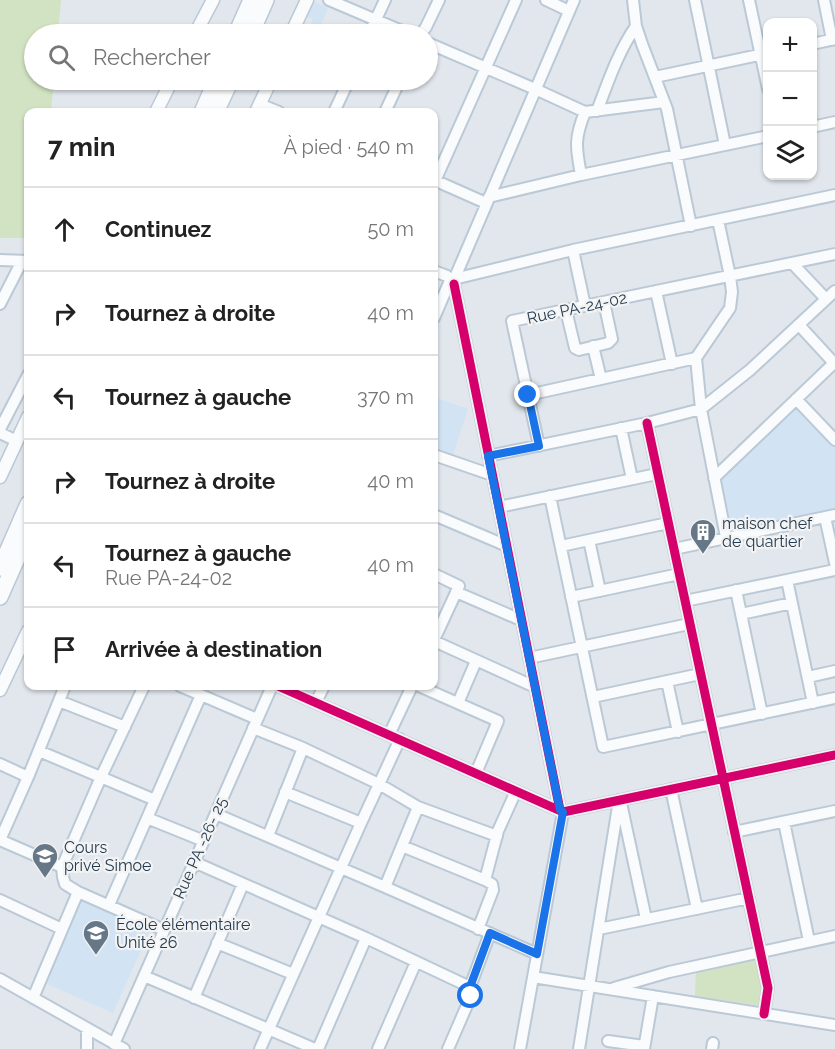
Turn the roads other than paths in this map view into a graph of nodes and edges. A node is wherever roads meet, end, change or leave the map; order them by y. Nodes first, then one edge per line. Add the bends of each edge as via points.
1 (213, 0) edge
2 (251, 0) edge
3 (267, 0) edge
4 (307, 0) edge
5 (328, 0) edge
6 (384, 0) edge
7 (439, 0) edge
8 (516, 0) edge
9 (546, 0) edge
10 (633, 0) edge
11 (694, 0) edge
12 (749, 0) edge
13 (824, 0) edge
14 (572, 5) edge
15 (375, 20) junction
16 (200, 24) edge
17 (240, 24) edge
18 (256, 24) edge
19 (296, 24) edge
20 (373, 24) edge
21 (385, 24) edge
22 (427, 24) edge
23 (636, 26) junction
24 (834, 39) edge
25 (817, 43) edge
26 (438, 47) edge
27 (763, 50) edge
28 (763, 54) edge
29 (708, 66) junction
30 (485, 67) junction
31 (655, 77) junction
32 (535, 89) junction
33 (167, 90) edge
34 (212, 90) edge
35 (226, 90) edge
36 (266, 90) edge
37 (344, 90) edge
38 (395, 90) edge
39 (664, 102) junction
40 (158, 108) edge
41 (204, 108) edge
42 (218, 108) edge
43 (258, 108) edge
44 (336, 108) edge
45 (387, 108) edge
46 (597, 111) junction
47 (585, 112) junction
48 (835, 122) edge
49 (817, 126) edge
50 (763, 137) edge
51 (725, 145) junction
52 (677, 155) junction
53 (438, 171) edge
54 (581, 175) junction
55 (438, 182) edge
56 (835, 195) edge
57 (487, 200) junction
58 (718, 220) junction
59 (690, 226) junction
60 (573, 250) junction
61 (835, 254) edge
62 (0, 260) edge
63 (24, 261) edge
64 (792, 262) junction
65 (24, 263) edge
66 (438, 273) edge
67 (730, 276) junction
68 (453, 279) junction
69 (656, 291) junction
70 (835, 291) edge
71 (826, 299) junction
72 (604, 302) junction
73 (0, 304) edge
74 (585, 306) junction
75 (438, 310) edge
76 (566, 310) junction
77 (799, 325) junction
78 (593, 346) junction
79 (696, 358) junction
80 (835, 363) edge
81 (672, 364) junction
82 (601, 379) junction
83 (24, 383) edge
84 (528, 395) junction
85 (796, 399) junction
86 (701, 409) junction
87 (647, 423) junction
88 (24, 426) edge
89 (621, 428) junction
90 (0, 431) edge
91 (835, 440) edge
92 (17, 441) junction
93 (539, 446) junction
94 (438, 456) edge
95 (488, 456) junction
96 (492, 474) junction
97 (657, 474) junction
98 (0, 477) edge
99 (714, 478) junction
100 (632, 479) junction
101 (550, 496) junction
102 (499, 507) junction
103 (24, 513) edge
104 (830, 516) edge
105 (438, 517) edge
106 (668, 524) junction
107 (726, 537) junction
108 (589, 540) junction
109 (24, 543) edge
110 (507, 546) junction
111 (561, 546) junction
112 (674, 549) junction
113 (835, 563) edge
114 (0, 568) edge
115 (835, 570) edge
116 (679, 574) junction
117 (438, 576) edge
118 (787, 580) junction
119 (736, 590) junction
120 (600, 591) junction
121 (456, 592) junction
122 (0, 597) edge
123 (572, 597) junction
124 (685, 601) junction
125 (792, 603) junction
126 (741, 614) junction
127 (521, 620) junction
128 (690, 624) junction
129 (438, 630) edge
130 (24, 639) edge
131 (438, 640) edge
132 (582, 647) junction
133 (529, 658) junction
134 (476, 661) junction
135 (835, 671) edge
136 (700, 674) junction
137 (808, 677) junction
138 (667, 681) junction
139 (535, 687) junction
140 (0, 690) edge
141 (63, 690) edge
142 (142, 690) edge
143 (190, 690) edge
144 (270, 690) edge
145 (288, 690) edge
146 (322, 690) edge
147 (411, 690) edge
148 (428, 690) edge
149 (201, 694) junction
150 (593, 696) junction
151 (835, 699) edge
152 (59, 701) junction
153 (316, 702) junction
154 (458, 703) junction
155 (813, 703) junction
156 (762, 714) junction
157 (255, 723) junction
158 (711, 724) junction
159 (125, 727) junction
160 (678, 732) junction
161 (394, 737) junction
162 (303, 748) junction
163 (39, 751) junction
164 (835, 755) edge
165 (0, 764) edge
166 (476, 773) junction
167 (28, 777) junction
168 (101, 777) junction
169 (722, 779) junction
170 (380, 784) junction
171 (671, 789) junction
172 (516, 791) junction
173 (285, 792) junction
174 (155, 800) junction
175 (619, 800) junction
176 (418, 807) junction
177 (562, 811) junction
178 (835, 813) edge
179 (216, 814) junction
180 (147, 818) junction
181 (784, 822) junction
182 (361, 823) junction
183 (734, 832) junction
184 (268, 836) junction
185 (497, 836) junction
186 (0, 840) edge
187 (204, 841) junction
188 (402, 846) junction
189 (194, 862) junction
190 (63, 867) junction
191 (342, 868) junction
192 (485, 880) junction
193 (243, 884) junction
194 (385, 886) junction
195 (78, 892) junction
196 (748, 898) junction
197 (0, 900) edge
198 (109, 905) junction
199 (697, 909) junction
200 (319, 918) junction
201 (645, 919) junction
202 (62, 929) junction
203 (478, 929) junction
204 (599, 929) junction
205 (164, 930) junction
206 (490, 933) junction
207 (835, 936) edge
208 (366, 938) junction
209 (809, 941) junction
210 (218, 943) junction
211 (760, 952) junction
212 (537, 954) junction
213 (416, 962) junction
214 (293, 974) junction
215 (144, 976) junction
216 (533, 977) junction
217 (0, 979) edge
218 (590, 986) junction
219 (470, 987) junction
220 (611, 989) junction
221 (653, 996) junction
222 (33, 998) junction
223 (194, 998) junction
224 (764, 1014) junction
225 (835, 1025) edge
226 (87, 1029) junction
227 (269, 1029) junction
228 (608, 1041) dead end
229 (119, 1047) edge
230 (644, 1047) edge
231 (87, 1049) edge
232 (260, 1049) edge
233 (317, 1049) edge
234 (378, 1049) edge
235 (448, 1049) edge
236 (520, 1049) edge
237 (579, 1049) edge

1 - 16 main road
2 - 17 highway
3 - 18 highway
4 - 19 main road
5 - 15 street
6 - 15 street
7 - 22 street
8 - 30 street
9 - 14 street
10 - 23 street
11 - 29 street
12 - 27 street
13 - 24 street
14 - 32 street
15 - 20 street
15 - 21 street
23 - 31 street
23 - 46 street
24 - 25 street
26 - 30 street
28 - 29 street
29 - 31 street
29 - 51 street
30 - 32 street
30 - 53 street
31 - 39 street
32 - 47 street
32 - 57 street
33 - 40 main road
34 - 41 highway
35 - 42 highway
36 - 43 main road
37 - 44 street
38 - 45 street
39 - 46 street
39 - 52 street
46 - 47 street
47 - 54 street via 576,138
48 - 49 street
50 - 51 street
51 - 52 street
52 - 54 street
52 - 59 street
54 - 57 street
55 - 57 street
56 - 58 street
57 - 68 street
58 - 59 street
58 - 67 street
59 - 60 street
60 - 68 street
60 - 74 street
61 - 64 street, Rue PA-24-02
62 - 63 street
64 - 67 street, Rue PA-24-02
64 - 71 street
65 - 73 street
66 - 68 street
67 - 69 street, Rue PA-24-02
67 - 79 street via 730,308
68 - 75 street
68 - 95 street
69 - 72 street, Rue PA-24-02
69 - 81 street
70 - 71 street
71 - 77 street
72 - 74 street, Rue PA-24-02
72 - 78 street via 612,339
74 - 76 street, Rue PA-24-02
76 - 78 street via 575,348
76 - 84 street, Rue PA-24-02 via 512,321
77 - 80 street
77 - 86 street
78 - 82 street
79 - 81 street
79 - 86 street
80 - 85 street
81 - 82 street
82 - 84 street
83 - 90 street
84 - 93 street, Rue PA-24-02
85 - 91 street
85 - 99 street
86 - 87 street
86 - 99 street
87 - 89 street
87 - 97 street
88 - 92 main road
89 - 93 street
89 - 100 street
90 - 92 street
92 - 98 main road
93 - 95 street
94 - 96 street
95 - 96 street
96 - 102 street
97 - 100 street
97 - 106 street
99 - 107 street
100 - 101 street
101 - 102 street
101 - 111 street
102 - 110 street
103 - 114 highway
104 - 107 street
104 - 113 street
105 - 110 street
106 - 108 street
106 - 112 street
107 - 112 street
108 - 111 street
108 - 120 street
109 - 122 highway
110 - 127 street
111 - 123 street
112 - 116 street
115 - 118 street
116 - 120 street
116 - 124 street
117 - 121 street via 459,585
118 - 119 street
118 - 125 street
119 - 124 street
119 - 126 street
120 - 123 street
121 - 127 street
121 - 129 street
123 - 132 street
124 - 128 street
125 - 126 street
125 - 137 street
126 - 156 street
127 - 133 street
128 - 132 street
128 - 136 street
130 - 140 main road
131 - 134 street
132 - 133 street
132 - 150 street
133 - 139 street
134 - 139 street
134 - 154 street
135 - 137 street
136 - 138 street
136 - 158 street
137 - 155 street
138 - 150 street
138 - 160 street
139 - 177 street
141 - 152 street
142 - 159 street
143 - 149 street
144 - 157 street, Rue PA -26- 25
145 - 153 street
146 - 153 street
147 - 161 street
148 - 154 street
149 - 157 street
149 - 174 street
150 - 160 street via 603,747
151 - 155 street
152 - 159 street
152 - 163 street
153 - 161 street
154 - 166 street via 498,721
155 - 156 street
156 - 158 street
157 - 162 street
157 - 179 street, Rue PA -26- 25
158 - 160 street
158 - 169 street
159 - 168 street
161 - 166 street
161 - 170 street
162 - 170 street
162 - 173 street
163 - 167 street
163 - 168 street
164 - 169 street
165 - 167 street
166 - 172 street
167 - 186 street
168 - 174 street
168 - 190 street
169 - 171 street
169 - 183 street
170 - 176 street
170 - 182 street
171 - 175 street
171 - 199 street
172 - 177 street
172 - 185 street
173 - 182 street
173 - 184 street
174 - 180 street
175 - 177 street
175 - 201 street
175 - 204 street
176 - 185 street
176 - 188 street
177 - 212 street
178 - 181 street
179 - 184 street
179 - 187 street, Rue PA -26- 25
180 - 187 street
180 - 198 street
181 - 183 street
181 - 209 street
182 - 191 street
183 - 196 street
184 - 191 street
185 - 192 street
186 - 190 street
187 - 189 street, Rue PA -26- 25
188 - 192 street
188 - 194 street
189 - 193 street
189 - 205 street, Rue PA -26- 25
190 - 195 street via 65,884
191 - 194 street
191 - 200 street
192 - 203 street via 493,890
193 - 200 street
193 - 210 street
194 - 203 street
195 - 198 street
195 - 202 street
196 - 199 street
196 - 211 street
197 - 202 street
198 - 205 street
199 - 201 street
200 - 208 street
200 - 214 street
201 - 204 street
202 - 222 street
203 - 206 street
204 - 218 street
205 - 215 street, Rue PA -26- 25
206 - 212 street
206 - 219 street
207 - 209 street
208 - 213 street
208 - 233 street
209 - 211 street
210 - 214 street
210 - 223 street
211 - 220 street
211 - 224 street via 768,988
212 - 216 street
213 - 219 street
213 - 234 street
214 - 227 street
215 - 223 street
215 - 229 street, Rue PA -26- 25
216 - 218 street
216 - 236 street
217 - 222 street
218 - 220 street
218 - 237 street
219 - 235 street via 471,996
220 - 221 street
221 - 224 street
221 - 230 street
222 - 226 street
223 - 227 street
224 - 225 street
226 - 229 street
226 - 231 street
227 - 232 street
227 - 233 street
228 - 230 street

